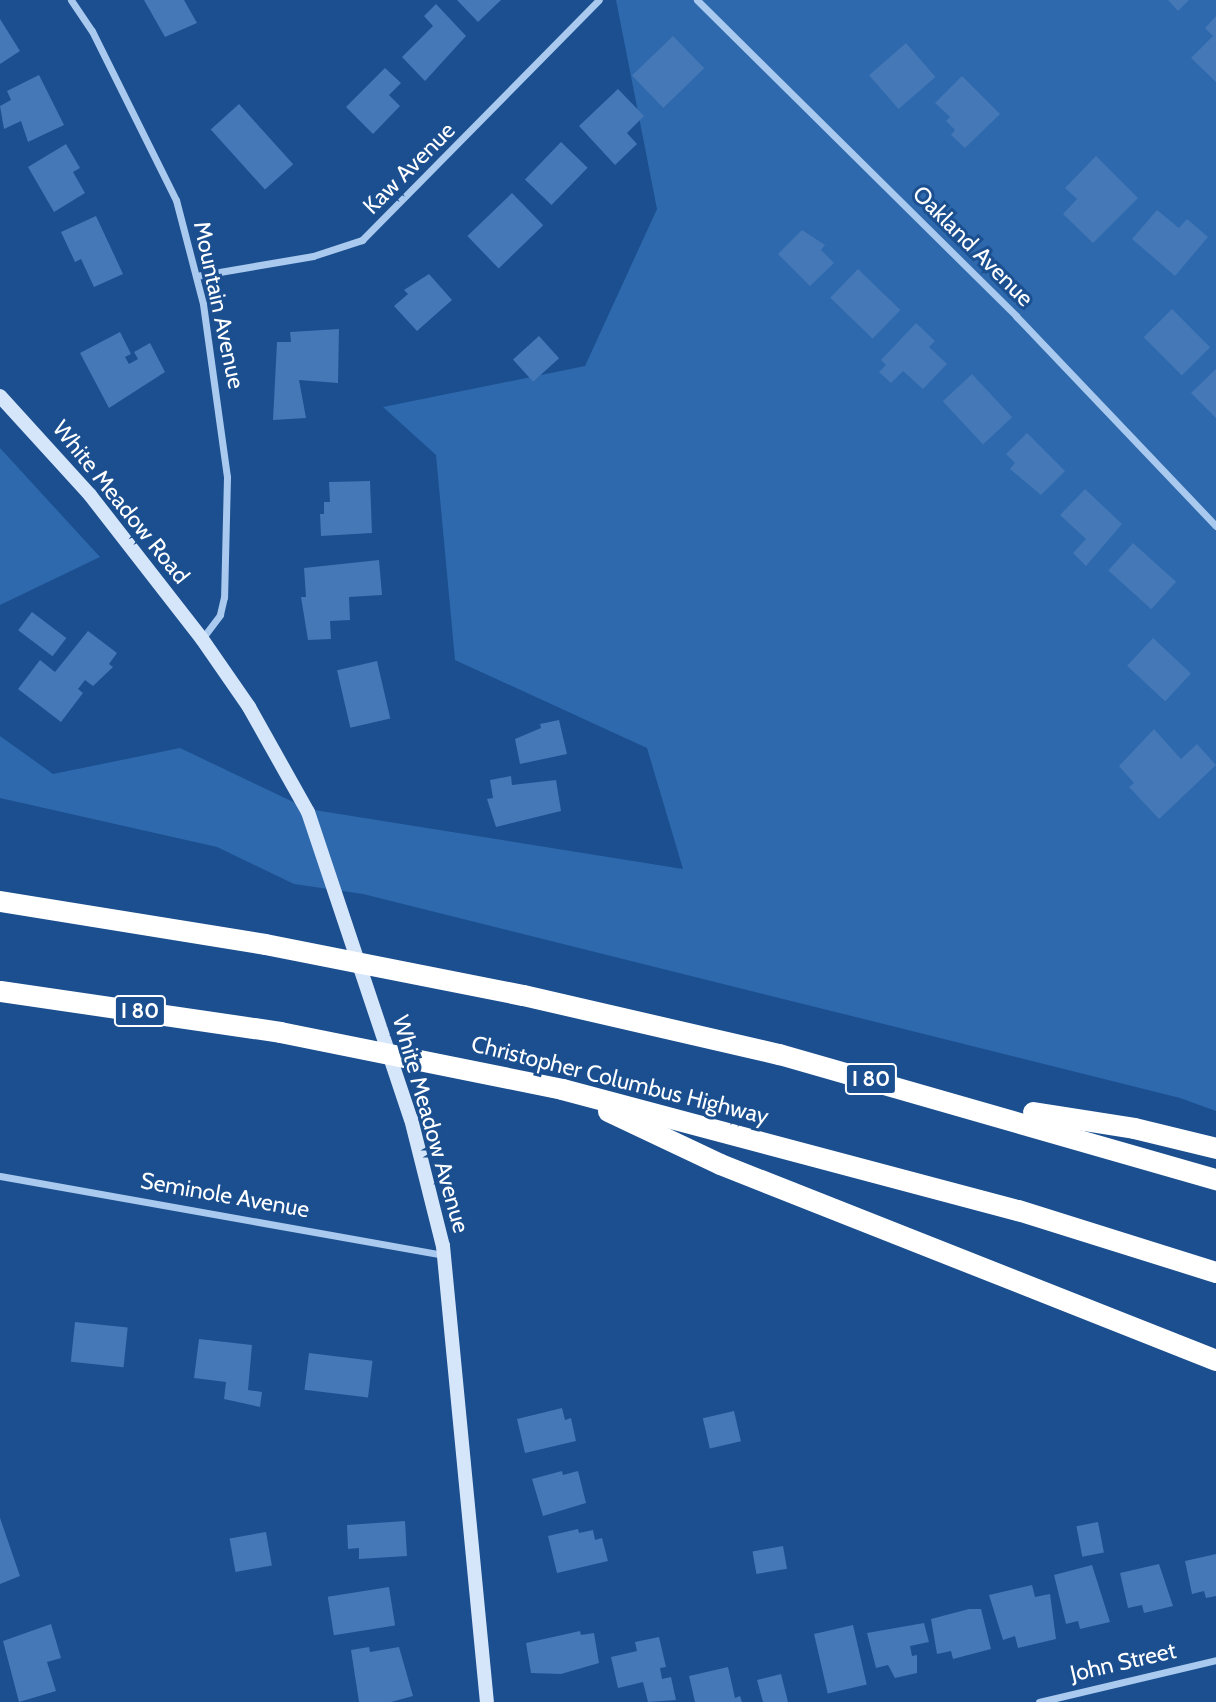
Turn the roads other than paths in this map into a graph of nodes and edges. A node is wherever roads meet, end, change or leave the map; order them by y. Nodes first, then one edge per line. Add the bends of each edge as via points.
1 (71, 0) edge
2 (599, 0) edge
3 (697, 0) edge
4 (196, 276) junction
5 (0, 396) edge
6 (1216, 526) edge
7 (202, 639) junction
8 (0, 901) edge
9 (0, 990) edge
10 (562, 1089) junction
11 (945, 1099) junction
12 (1216, 1149) edge
13 (0, 1176) edge
14 (1216, 1179) edge
15 (443, 1255) junction
16 (1216, 1272) edge
17 (1216, 1360) edge
18 (1216, 1660) edge
19 (487, 1702) edge
20 (1038, 1702) edge

1 - 4 street, Mountain Avenue via 92,31 176,200
2 - 4 street, Kaw Avenue via 362,240 313,256
3 - 6 street, Oakland Avenue via 1016,316
4 - 7 street, Mountain Avenue via 214,360 227,477 223,597 220,615
5 - 7 street, White Meadow Road via 90,495
7 - 15 street, White Meadow Avenue via 303,798 411,1119
8 - 11 highway, I 80 via 265,944 523,995 779,1054
9 - 10 highway, Christopher Columbus Highway / I 80 via 280,1032
10 - 16 highway, Christopher Columbus Highway / I 80 via 1018,1210
10 - 17 highway via 720,1164
11 - 12 highway via 1134,1128
11 - 14 highway, I 80
13 - 15 street, Seminole Avenue
15 - 19 street, White Meadow Avenue
18 - 20 street, John Street

